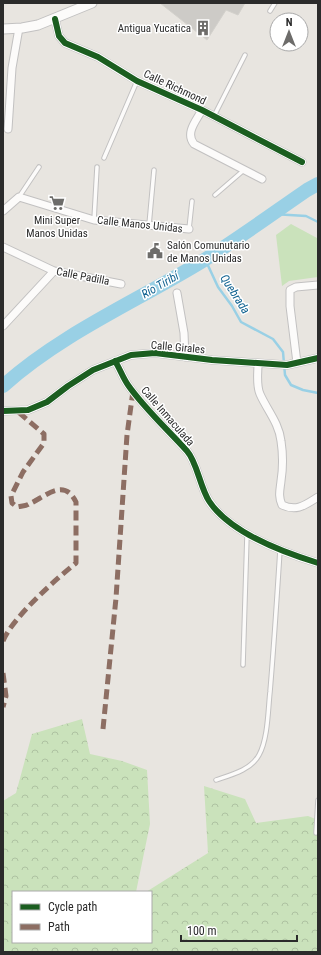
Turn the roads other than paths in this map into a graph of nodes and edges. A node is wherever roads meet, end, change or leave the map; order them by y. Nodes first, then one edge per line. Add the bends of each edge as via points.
1 (92, 3) edge
2 (275, 3) edge
3 (270, 11) dead end
4 (55, 19) junction
5 (20, 28) junction
6 (3, 29) edge
7 (245, 56) dead end
8 (137, 81) junction
9 (202, 110) junction
10 (214, 116) junction
11 (8, 129) dead end
12 (104, 158) dead end
13 (302, 162) dead end
14 (39, 167) dead end
15 (97, 167) dead end
16 (154, 170) dead end
17 (244, 170) junction
18 (262, 180) dead end
19 (215, 195) dead end
20 (19, 197) junction
21 (192, 201) dead end
22 (3, 211) edge
23 (94, 220) junction
24 (149, 225) junction
25 (189, 229) joint
26 (3, 247) edge
27 (54, 271) junction
28 (121, 284) dead end
29 (318, 285) edge
30 (177, 293) dead end
31 (3, 326) edge
32 (185, 357) junction
33 (318, 358) edge
34 (115, 361) junction
35 (297, 363) junction
36 (258, 364) junction
37 (3, 411) edge
38 (318, 497) edge
39 (248, 534) junction
40 (280, 550) junction
41 (318, 563) edge
42 (243, 665) dead end
43 (216, 780) dead end
44 (318, 800) edge
45 (316, 833) dead end

1 - 4 street
2 - 3 lane
4 - 5 street
4 - 8 street, Calle Richmond via 59,36 65,43 98,57
5 - 6 street
5 - 11 street via 12,68
7 - 10 lane
8 - 9 street, Calle Richmond
8 - 12 lane
9 - 10 street, Calle Richmond
9 - 17 street via 191,129 191,140 194,144
10 - 13 street, Calle Richmond
14 - 20 lane
15 - 23 lane
16 - 24 lane
17 - 18 street
17 - 19 lane
20 - 22 street
20 - 23 street, Calle Manos Unidas
21 - 25 lane
23 - 24 street, Calle Manos Unidas
24 - 25 street, Calle Manos Unidas
26 - 27 street, Calle Padilla
27 - 28 street, Calle Padilla
27 - 31 street
29 - 35 street via 290,290
30 - 32 street
32 - 34 street, Calle Girales via 155,353 130,355
32 - 36 street, Calle Girales
33 - 35 street, Calle Girales
34 - 37 street, Calle Girales via 93,370 47,402 28,410
34 - 39 street, Calle Inmaculada via 128,385 188,453 208,500 231,525
35 - 36 street, Calle Girales
36 - 38 street via 259,393 281,439 283,455 278,497 282,505 289,508 296,508
39 - 40 street, Calle Inmaculada
39 - 42 lane
40 - 41 street, Calle Inmaculada
40 - 43 lane via 266,729 259,755 250,766 236,774
44 - 45 lane

